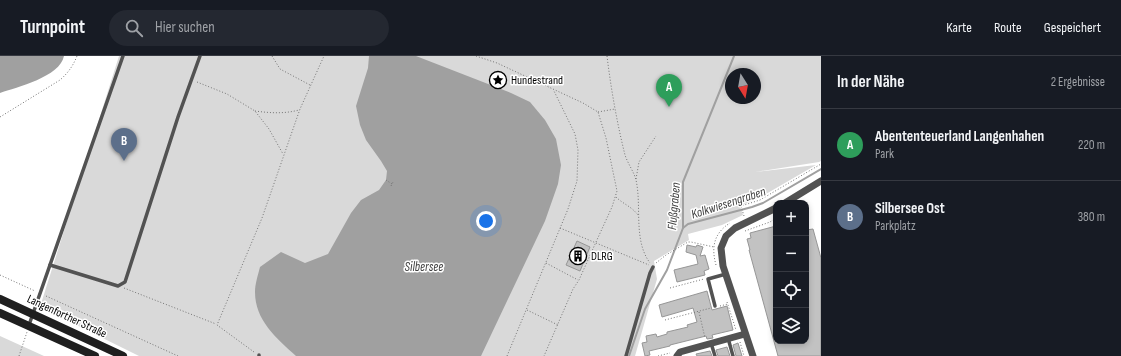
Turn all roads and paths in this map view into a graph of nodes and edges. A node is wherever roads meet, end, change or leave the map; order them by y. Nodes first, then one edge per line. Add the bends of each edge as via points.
1 (77, 56) edge
2 (123, 56) edge
3 (200, 56) edge
4 (272, 56) edge
5 (324, 56) edge
6 (476, 56) edge
7 (607, 56) edge
8 (192, 80) junction
9 (310, 86) junction
10 (554, 90) junction
11 (300, 109) junction
12 (615, 109) junction
13 (255, 111) junction
14 (598, 112) junction
15 (0, 118) edge
16 (656, 136) dead end
17 (283, 154) junction
18 (821, 164) edge
19 (386, 180) dead end
20 (636, 180) junction
21 (821, 181) edge
22 (391, 186) dead end
23 (616, 196) junction
24 (790, 200) edge
25 (773, 209) edge
26 (639, 216) junction
27 (744, 216) dead end
28 (773, 220) edge
29 (560, 228) junction
30 (745, 231) dead end
31 (596, 242) junction
32 (714, 247) dead end
33 (546, 263) dead end
34 (50, 265) junction
35 (653, 267) junction
36 (0, 274) edge
37 (726, 274) junction
38 (708, 279) junction
39 (579, 280) junction
40 (118, 286) junction
41 (670, 288) dead end
42 (41, 293) junction
43 (0, 299) edge
44 (728, 304) dead end
45 (715, 306) dead end
46 (526, 310) junction
47 (699, 312) junction
48 (0, 313) edge
49 (33, 314) junction
50 (665, 320) dead end
51 (217, 325) junction
52 (558, 325) junction
53 (29, 326) junction
54 (746, 334) junction
55 (728, 338) junction
56 (709, 344) junction
57 (678, 355) edge
58 (19, 356) edge
59 (95, 356) edge
60 (123, 356) edge
61 (178, 356) edge
62 (259, 356) edge
63 (507, 356) edge
64 (544, 356) edge
65 (626, 356) edge
66 (658, 356) edge
67 (715, 356) edge
68 (733, 356) edge
69 (753, 356) edge

1 - 15 path via 68,73 60,80
2 - 34 lane
3 - 8 lane
4 - 9 path via 280,69
5 - 9 path
6 - 10 path
7 - 12 path
8 - 13 path via 227,94
8 - 40 lane via 125,282
9 - 11 path
10 - 14 path
10 - 29 path via 574,134 578,150 576,181
11 - 13 path via 274,114
11 - 17 path
12 - 14 path
12 - 20 path via 626,156
13 - 17 path via 270,129
14 - 23 path via 606,138
16 - 20 path via 639,162
17 - 51 path via 262,218
18 - 27 path via 760,200 741,206
19 - 22 path via 393,183
20 - 26 path
21 - 24 street
23 - 26 path
23 - 31 path
25 - 37 street via 735,228 724,240 720,254
26 - 35 path via 642,245 646,258
28 - 30 path
29 - 31 path
29 - 46 path
31 - 35 path
31 - 39 path
32 - 35 path via 691,242 666,255
33 - 39 path
34 - 40 lane
34 - 42 lane
35 - 65 lane
36 - 42 path
37 - 38 lane
37 - 54 street
38 - 41 path
38 - 45 lane
39 - 52 path
40 - 51 path
42 - 49 lane
42 - 61 path
43 - 49 main road, Langenforther Straße
44 - 47 path
46 - 52 path
46 - 63 path
47 - 50 path
47 - 56 path
48 - 53 main road, Langenforther Straße
49 - 53 lane
49 - 60 main road, Langenforther Straße
51 - 62 path
52 - 64 path
53 - 58 path
53 - 59 main road, Langenforther Straße
54 - 55 street
54 - 69 street
55 - 56 street
55 - 68 lane
56 - 57 street
56 - 67 lane
57 - 66 path via 674,352

